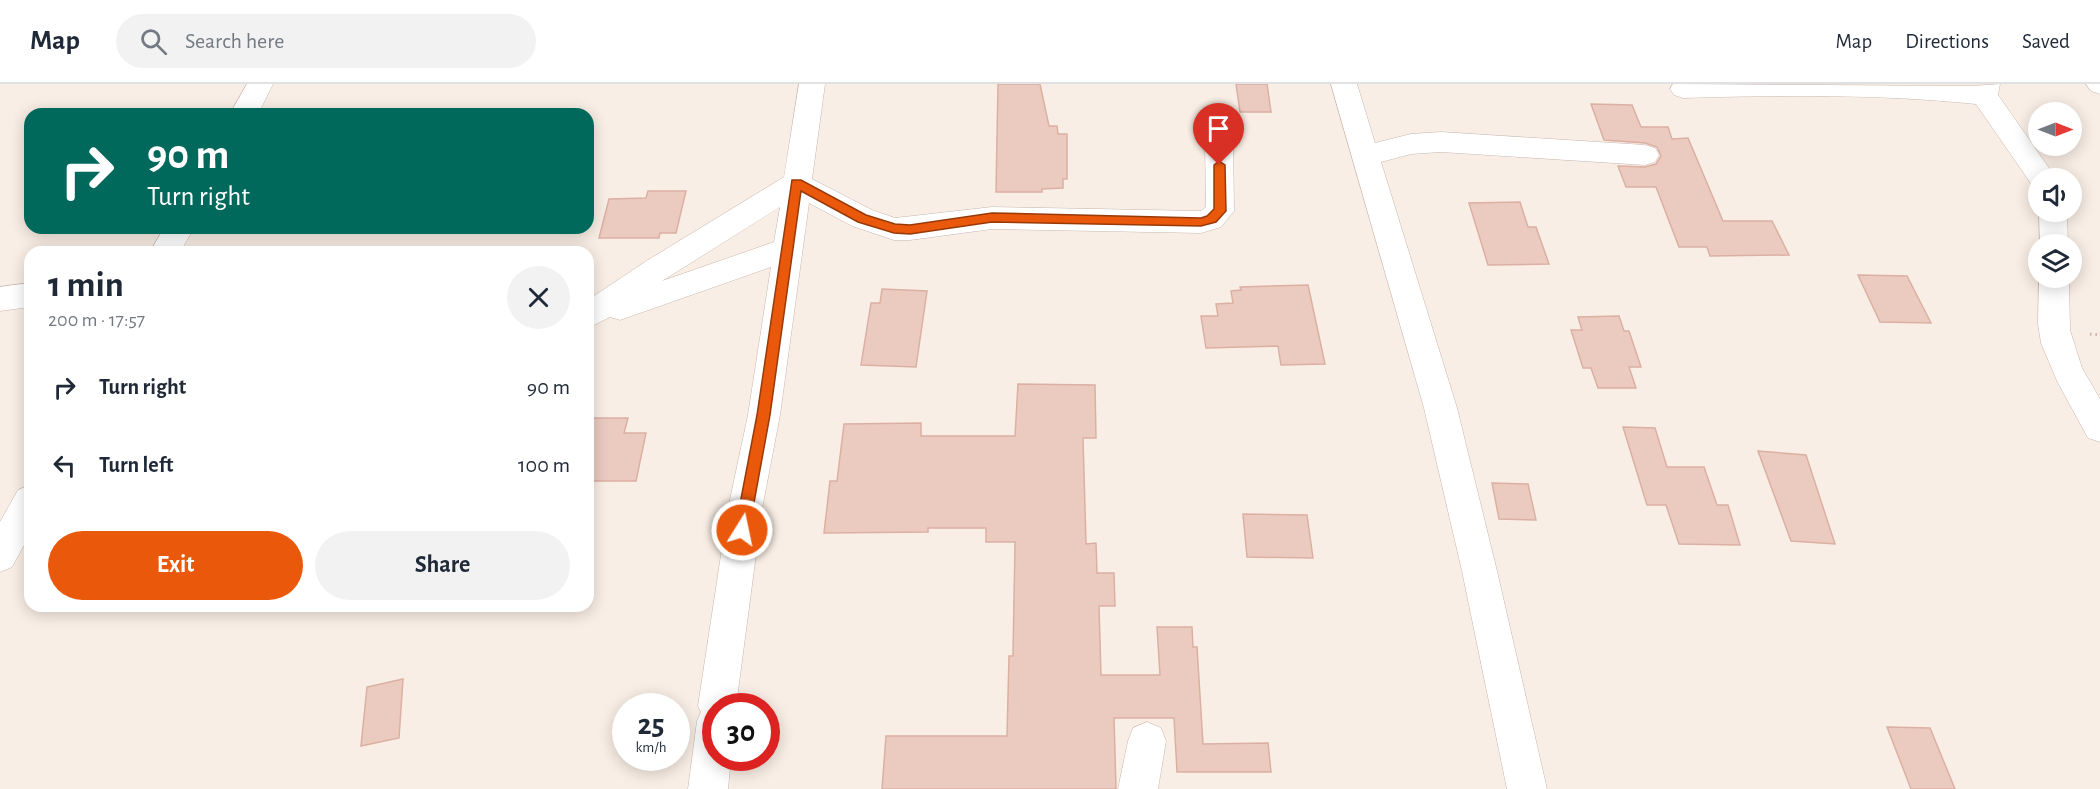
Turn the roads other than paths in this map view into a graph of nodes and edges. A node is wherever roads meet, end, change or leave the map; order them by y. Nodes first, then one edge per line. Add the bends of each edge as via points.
1 (260, 84) edge
2 (812, 84) edge
3 (1344, 84) edge
4 (1683, 89) dead end
5 (1985, 90) edge
6 (247, 108) edge
7 (1219, 142) dead end
8 (1645, 155) dead end
9 (1364, 156) junction
10 (2036, 168) edge
11 (796, 183) junction
12 (788, 249) junction
13 (2054, 288) edge
14 (24, 297) edge
15 (0, 299) edge
16 (594, 313) edge
17 (594, 315) edge
18 (2100, 428) edge
19 (24, 511) edge
20 (0, 556) edge
21 (719, 693) edge
22 (1147, 741) dead end
23 (710, 771) edge
24 (708, 789) edge
25 (1138, 789) edge
26 (1527, 789) edge

1 - 6 street
2 - 11 street
3 - 9 street
4 - 5 street via 1773,86
5 - 10 street
7 - 11 street via 1220,211 1201,222 992,218 894,229 862,218
8 - 9 street via 1441,142 1411,144
9 - 26 street via 1426,354
11 - 12 street
11 - 16 street
12 - 17 street
12 - 21 street
13 - 18 street via 2056,342
14 - 15 street
19 - 20 street
22 - 25 street
23 - 24 street

